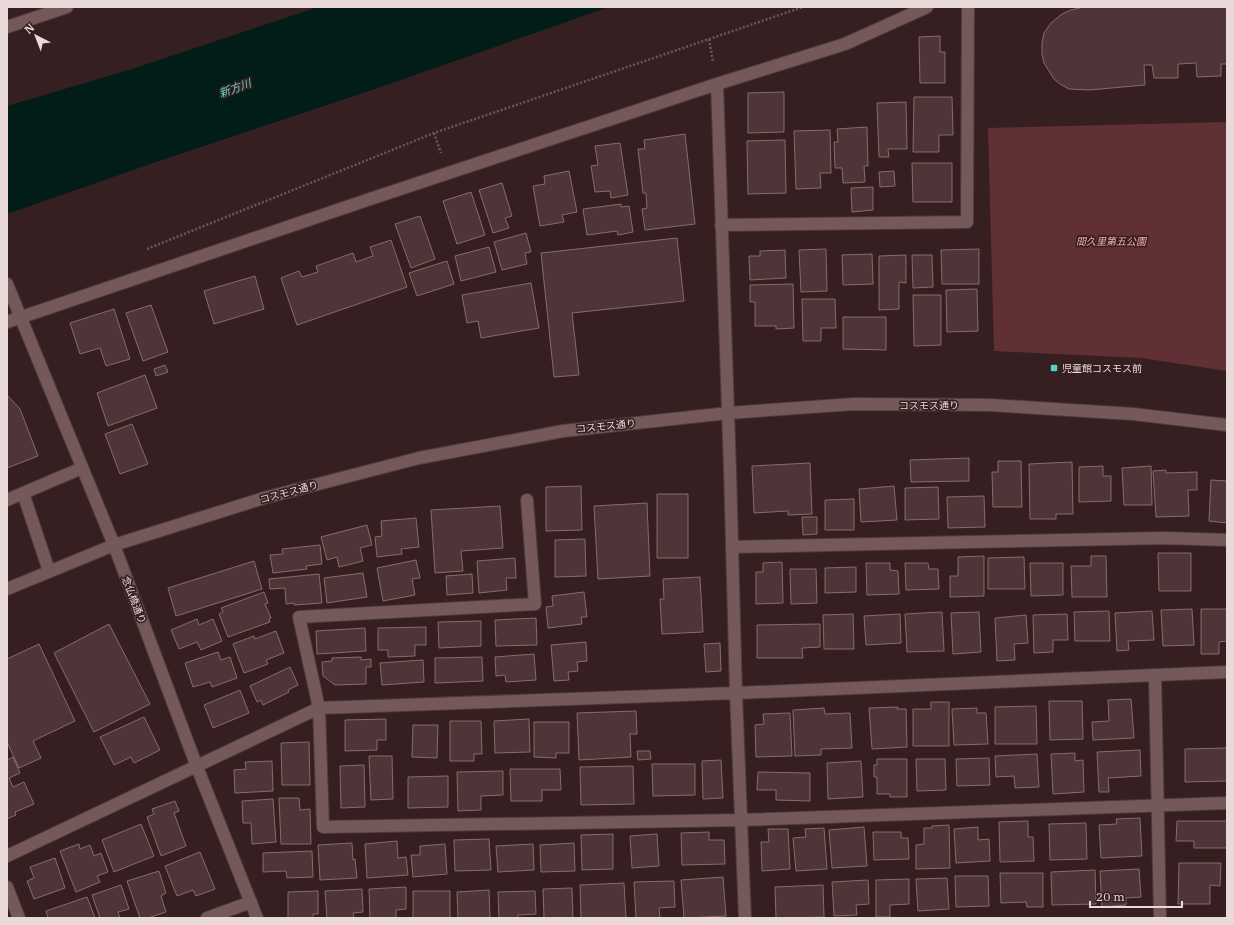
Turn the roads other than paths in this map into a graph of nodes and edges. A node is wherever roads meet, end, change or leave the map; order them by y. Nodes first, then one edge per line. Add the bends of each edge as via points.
1 (66, 7) edge
2 (927, 7) edge
3 (968, 7) edge
4 (45, 10) edge
5 (7, 27) edge
6 (717, 84) junction
7 (721, 225) junction
8 (7, 284) edge
9 (20, 317) junction
10 (7, 322) edge
11 (728, 413) junction
12 (1227, 426) edge
13 (82, 468) junction
14 (23, 493) junction
15 (7, 500) edge
16 (527, 500) dead end
17 (1227, 540) edge
18 (114, 545) junction
19 (732, 547) junction
20 (49, 571) junction
21 (7, 589) edge
22 (1227, 672) edge
23 (1155, 675) junction
24 (736, 693) junction
25 (318, 708) junction
26 (197, 767) junction
27 (1227, 803) edge
28 (1157, 805) junction
29 (741, 820) junction
30 (7, 856) edge
31 (7, 887) edge
32 (251, 902) junction
33 (19, 918) edge
34 (207, 918) edge
35 (257, 918) edge
36 (745, 918) edge
37 (1160, 918) edge

1 - 4 street
2 - 6 street via 845,44
3 - 7 street via 967,222
4 - 5 street
6 - 7 street
6 - 9 street
7 - 11 street
8 - 9 street, 念仏橋通り
9 - 10 street
9 - 13 street, 念仏橋通り
11 - 12 street, コスモス通り via 854,404 990,405 1133,414
11 - 18 street, コスモス通り via 564,431 419,458 264,498
11 - 19 street
13 - 14 street
13 - 18 street, 念仏橋通り
14 - 15 street
14 - 20 street
16 - 25 street via 535,604 299,617
17 - 19 street via 1156,538
18 - 20 street, コスモス通り
18 - 26 street, 念仏橋通り
19 - 24 street
20 - 21 street, コスモス通り
22 - 23 street
23 - 24 street
23 - 28 street
24 - 25 street
24 - 29 street
25 - 26 street
25 - 29 street via 323,827
26 - 30 street
26 - 32 street, 念仏橋通り
27 - 28 street
28 - 29 street
28 - 37 street
29 - 36 street
31 - 33 street
32 - 34 street
32 - 35 street, 念仏橋通り

